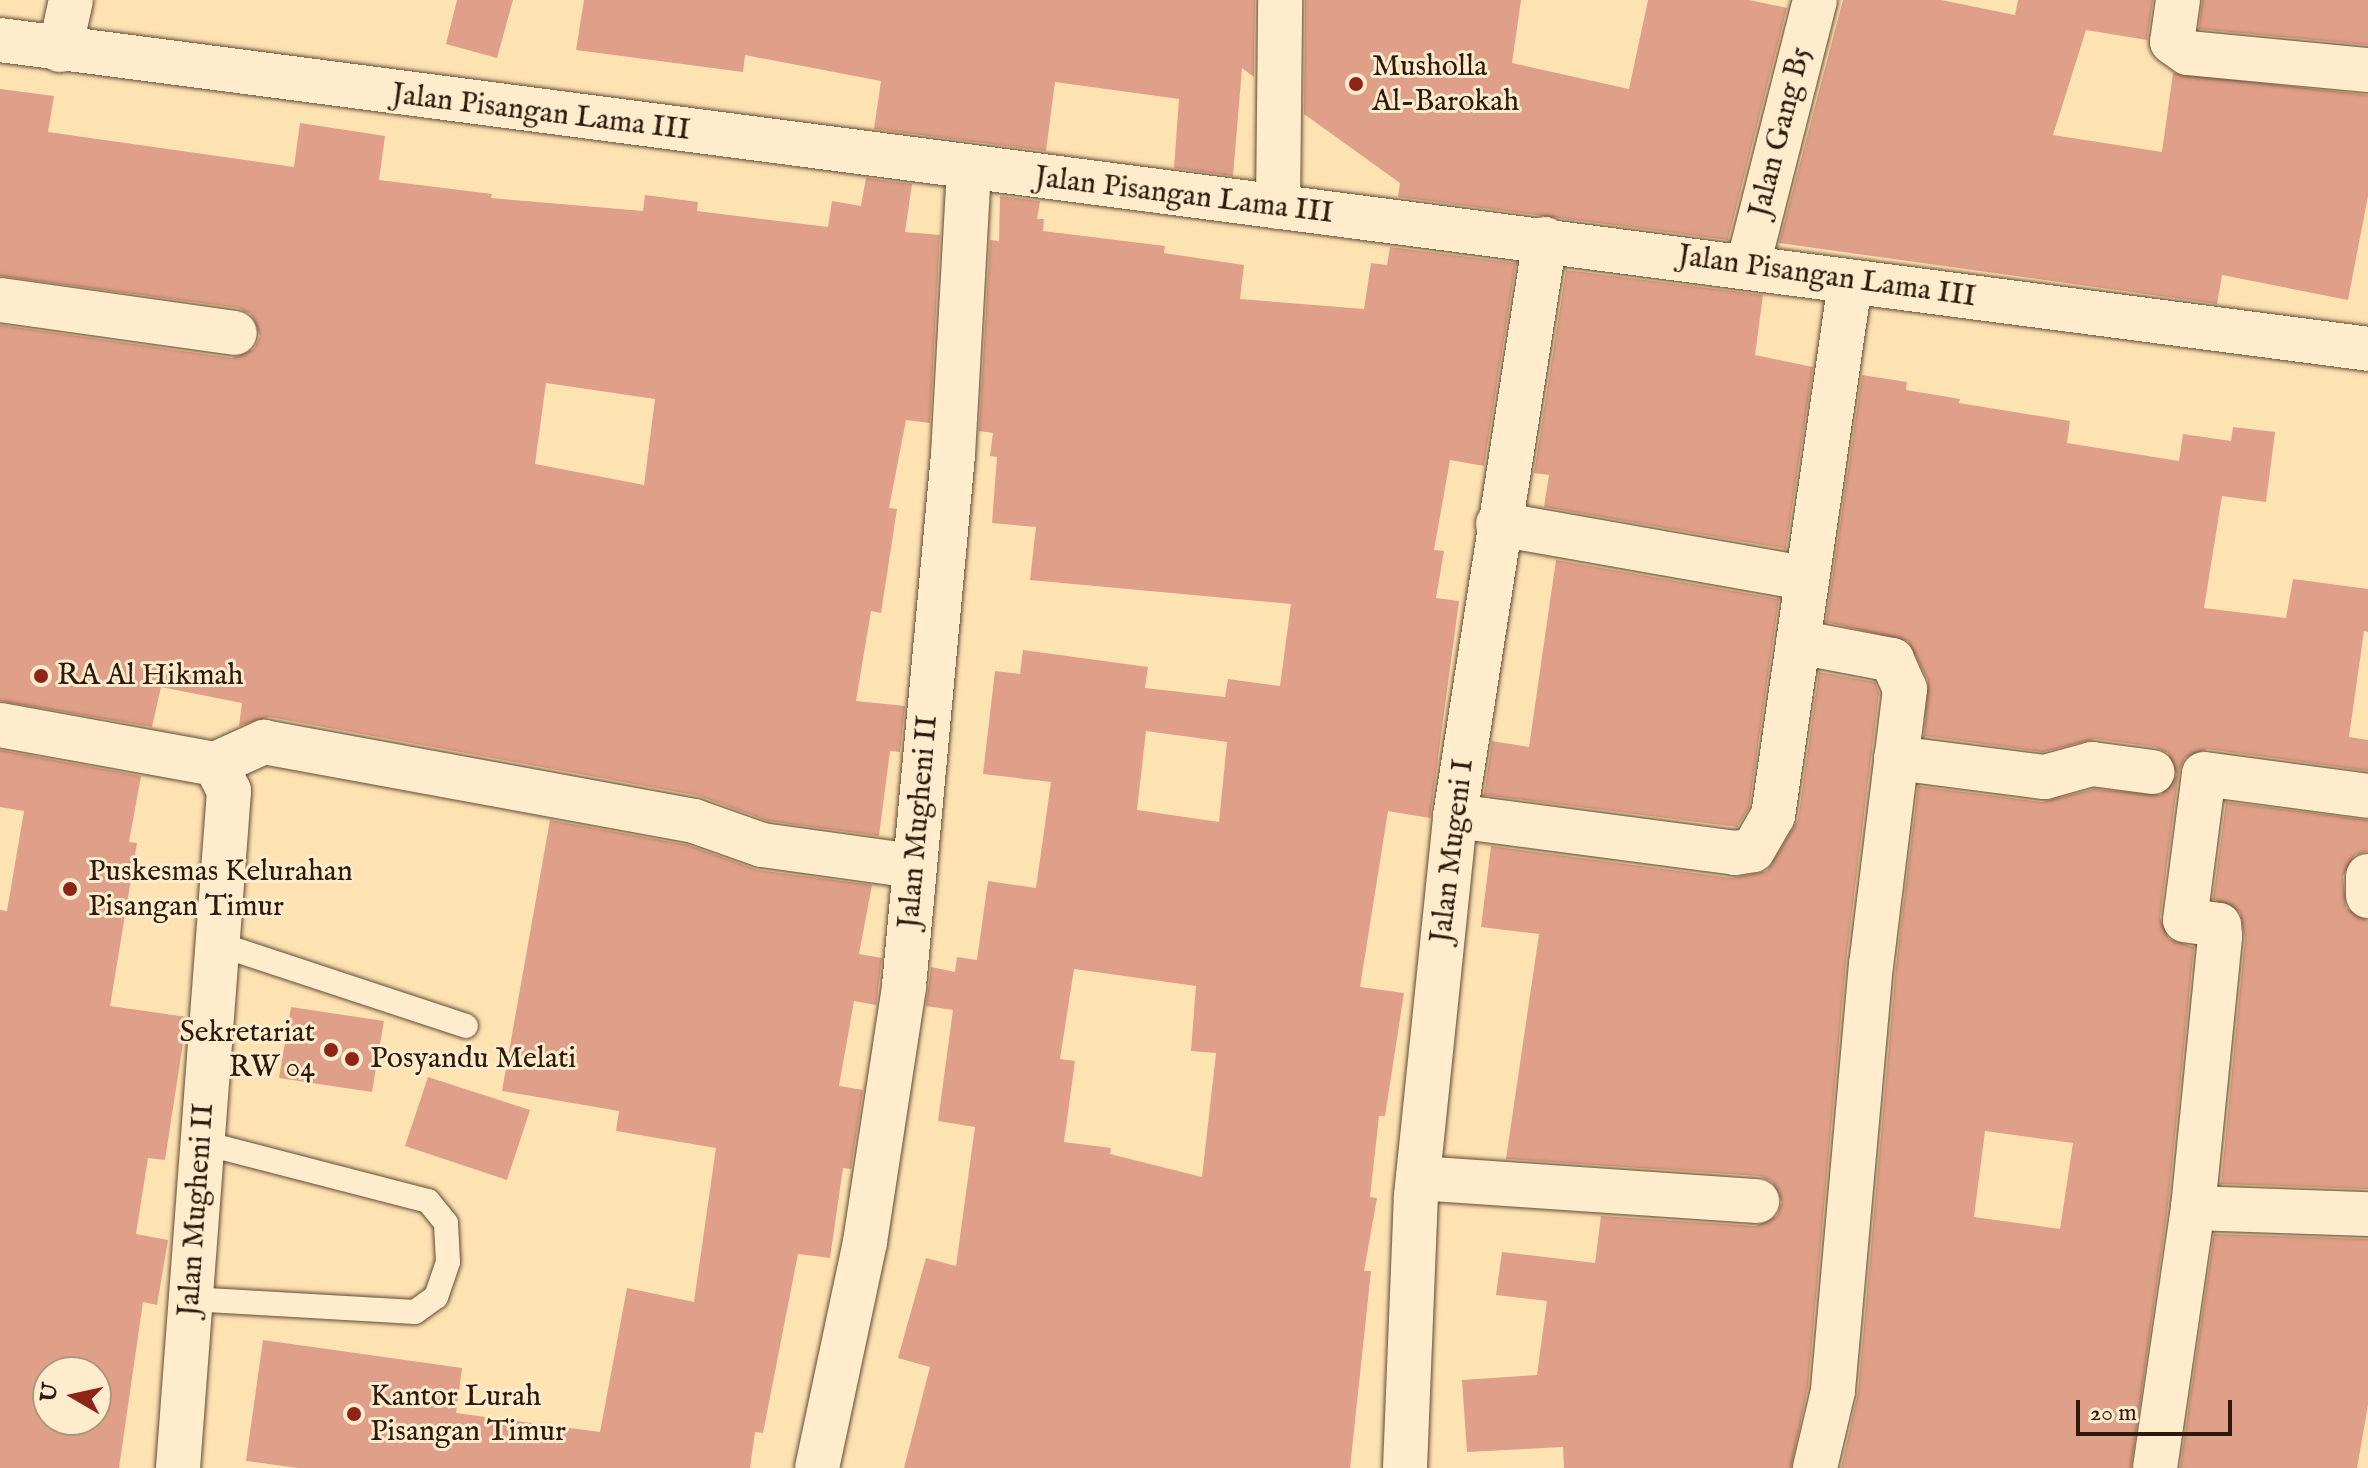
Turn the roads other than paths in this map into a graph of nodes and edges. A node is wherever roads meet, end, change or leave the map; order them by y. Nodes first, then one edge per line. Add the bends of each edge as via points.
1 (71, 0) edge
2 (1280, 0) edge
3 (1815, 0) edge
4 (2178, 0) edge
5 (0, 40) edge
6 (60, 50) junction
7 (2368, 70) edge
8 (969, 170) junction
9 (1278, 207) junction
10 (1545, 239) junction
11 (1748, 265) junction
12 (1850, 283) junction
13 (0, 300) edge
14 (235, 333) dead end
15 (2368, 349) edge
16 (1498, 524) junction
17 (1804, 578) junction
18 (1798, 642) junction
19 (0, 725) edge
20 (1896, 758) junction
21 (215, 764) junction
22 (2152, 772) dead end
23 (2368, 796) edge
24 (1455, 816) junction
25 (914, 866) junction
26 (2368, 876) edge
27 (2368, 896) edge
28 (218, 944) junction
29 (466, 1026) dead end
30 (203, 1143) junction
31 (1418, 1178) junction
32 (1757, 1201) dead end
33 (2193, 1208) junction
34 (2368, 1214) edge
35 (190, 1299) junction
36 (178, 1468) edge
37 (817, 1468) edge
38 (1405, 1468) edge
39 (1815, 1468) edge
40 (2155, 1468) edge

1 - 6 street
2 - 9 street
3 - 11 street, Jalan Gang B5
4 - 7 street via 2172,42 2188,53
5 - 6 street, Jalan Pisangan Lama III
6 - 8 street, Jalan Pisangan Lama III
8 - 9 street, Jalan Pisangan Lama III
8 - 25 street, Jalan Mugheni II via 953,455
9 - 10 street, Jalan Pisangan Lama III
10 - 11 street, Jalan Pisangan Lama III
10 - 16 street, Jalan Mugeni I
11 - 12 street, Jalan Pisangan Lama III
12 - 15 street, Jalan Pisangan Lama III
12 - 17 street
13 - 14 street
16 - 17 street
16 - 24 street, Jalan Mugeni I
17 - 18 street
18 - 20 street via 1892,660 1905,689
18 - 24 street via 1773,816 1753,850 1735,853
19 - 21 street
20 - 22 street via 2045,777 2092,764
20 - 39 street via 1871,964 1833,1391
21 - 25 street via 264,742 694,821 762,845
21 - 28 street, Jalan Mugheni II via 229,791
23 - 33 street via 2204,774 2185,920 2219,925 2220,936
24 - 31 street, Jalan Mugeni I
25 - 37 street, Jalan Mugheni II via 904,986 865,1242
26 - 27 street
28 - 29 lane
28 - 30 street, Jalan Mugheni II
30 - 35 street, Jalan Mugheni II
30 - 35 lane via 428,1201 446,1223 448,1262 436,1297 415,1312
31 - 32 street
31 - 38 street, Jalan Mugeni I
33 - 34 street
33 - 40 street
35 - 36 street, Jalan Mugheni II

